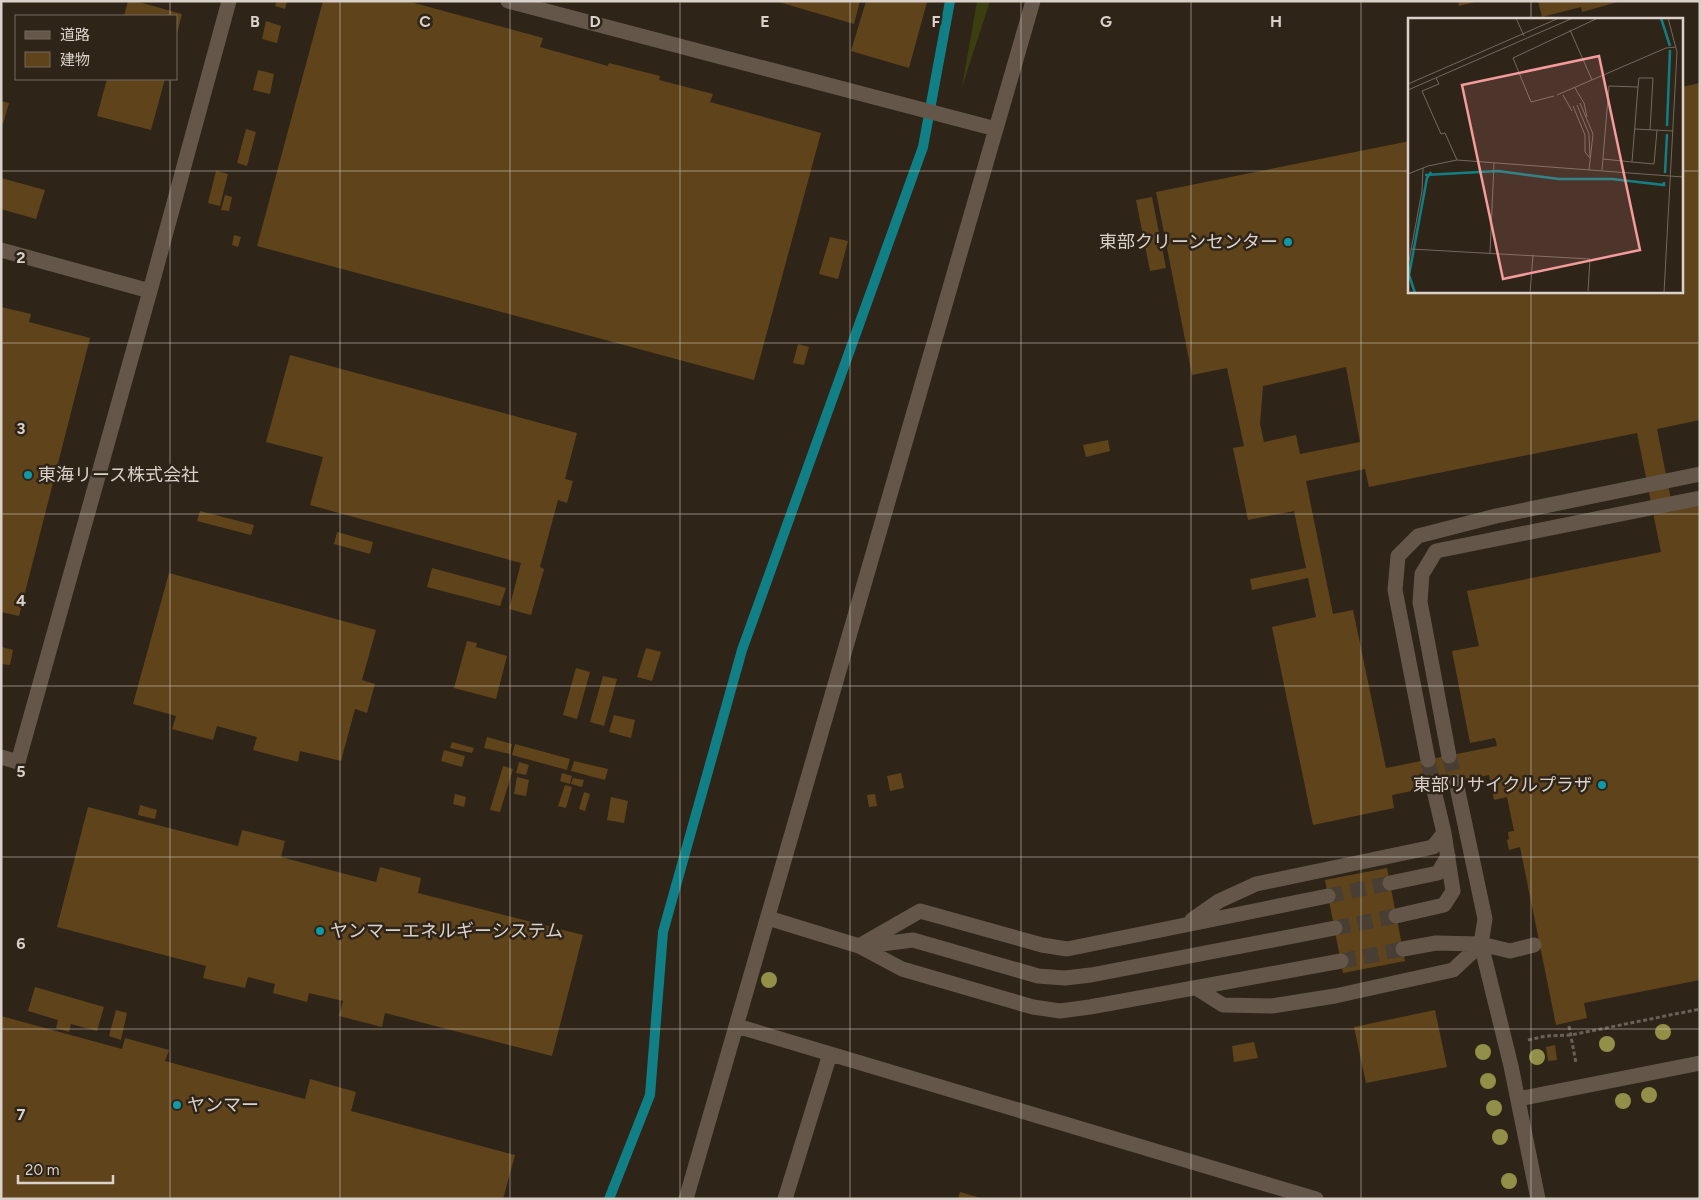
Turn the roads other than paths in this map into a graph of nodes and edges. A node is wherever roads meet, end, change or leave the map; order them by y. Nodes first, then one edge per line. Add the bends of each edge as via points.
1 (229, 1) edge
2 (508, 1) edge
3 (1033, 1) edge
4 (996, 129) junction
5 (1, 250) edge
6 (150, 291) junction
7 (1700, 474) edge
8 (1700, 498) edge
9 (1450, 756) tunnel mouth
10 (1, 758) edge
11 (1428, 760) tunnel mouth
12 (1456, 782) tunnel mouth
13 (1433, 786) tunnel mouth
14 (1444, 833) junction
15 (1448, 856) junction
16 (1390, 883) tunnel mouth
17 (1328, 896) tunnel mouth
18 (1396, 916) tunnel mouth
19 (768, 918) junction
20 (1187, 924) junction
21 (1335, 928) tunnel mouth
22 (1481, 944) junction
23 (1534, 945) dead end
24 (859, 946) junction
25 (1403, 949) tunnel mouth
26 (1340, 961) tunnel mouth
27 (1196, 988) junction
28 (737, 1026) junction
29 (830, 1054) junction
30 (1700, 1063) edge
31 (1518, 1099) junction
32 (686, 1199) edge
33 (785, 1199) edge
34 (1316, 1199) edge
35 (1538, 1199) edge

1 - 6 street
2 - 4 street
3 - 4 street
4 - 19 street
5 - 6 street
6 - 10 street via 18,762
7 - 11 street via 1496,516 1418,536 1398,556 1395,590
8 - 9 street via 1436,550 1422,574 1420,602
12 - 22 street via 1485,919
13 - 14 street
14 - 15 street
14 - 20 street via 1433,848 1256,884 1219,901
15 - 16 street via 1438,873
15 - 18 street via 1453,891 1444,905
17 - 20 street
19 - 24 street
19 - 28 street
20 - 24 street via 1067,949 1042,946 920,911
21 - 24 street via 1065,978 1038,976 913,940
22 - 23 street via 1510,951
22 - 25 street via 1436,943
22 - 27 street via 1453,970 1272,1006 1223,1005
22 - 31 street
24 - 27 street via 902,969 1033,1007 1060,1011
26 - 27 street
28 - 29 street
28 - 32 street
29 - 33 street
29 - 34 street
30 - 31 street
31 - 35 street

